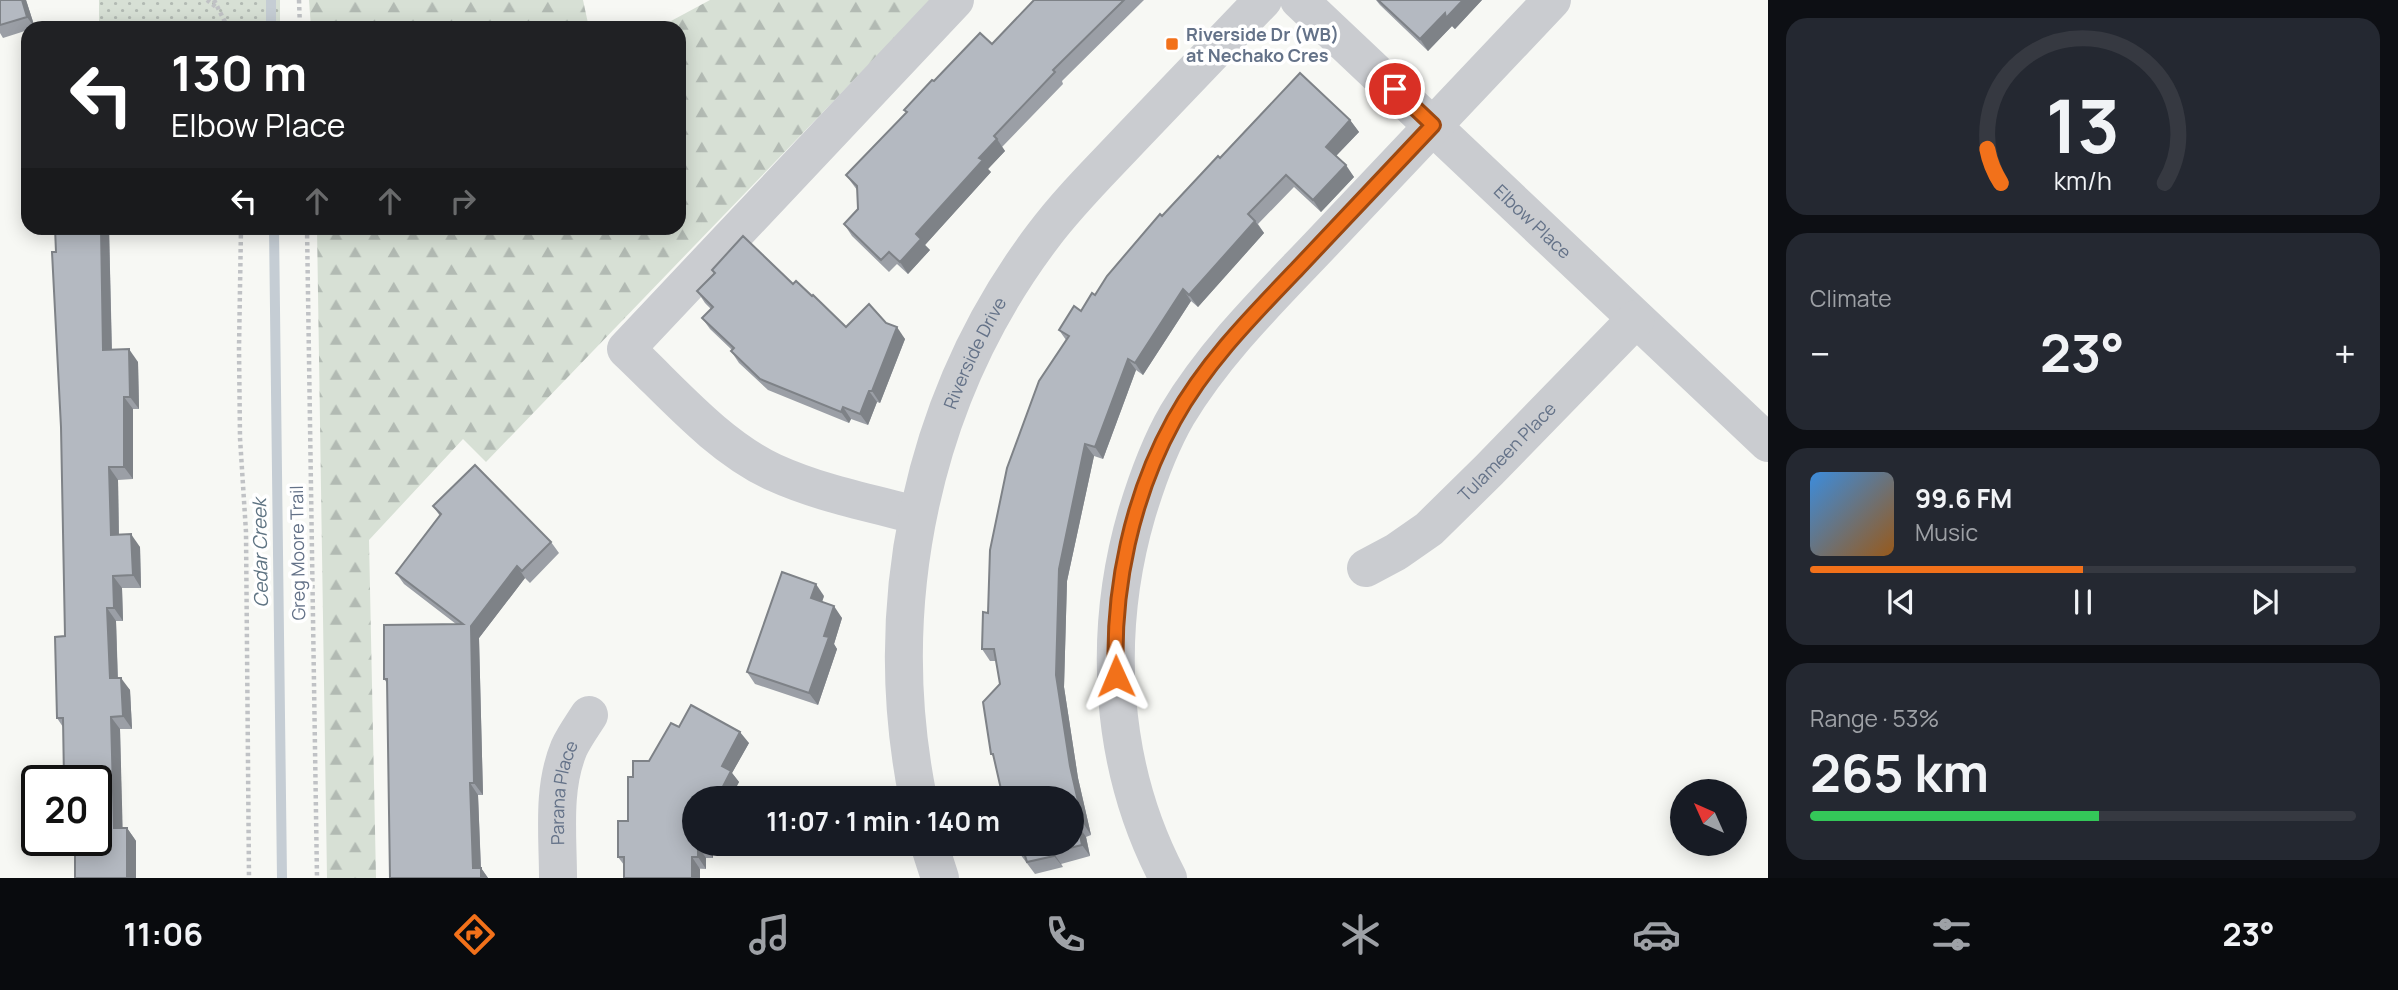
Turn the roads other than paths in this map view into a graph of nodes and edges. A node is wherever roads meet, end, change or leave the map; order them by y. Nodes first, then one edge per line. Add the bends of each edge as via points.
1 (955, 0) edge
2 (1263, 0) edge
3 (1299, 0) edge
4 (1552, 0) edge
5 (1433, 125) junction
6 (1636, 319) junction
7 (1768, 443) edge
8 (917, 515) junction
9 (1366, 568) dead end
10 (589, 715) dead end
11 (916, 786) edge
12 (933, 856) edge
13 (558, 878) edge
14 (940, 878) edge
15 (1168, 878) edge

1 - 8 street via 626,349 721,438 764,467 809,486
2 - 8 street, Riverside Drive via 1070,203 1018,271 959,383
3 - 5 street, Elbow Place
4 - 5 street
5 - 6 street, Elbow Place
5 - 15 street via 1215,359 1175,418 1150,475 1130,536 1119,596 1116,690 1132,780
6 - 7 street, Elbow Place
6 - 9 street, Tulameen Place via 1429,529
8 - 11 street, Riverside Drive via 903,635 906,714
10 - 13 street, Parana Place via 570,747 559,787
12 - 14 street

